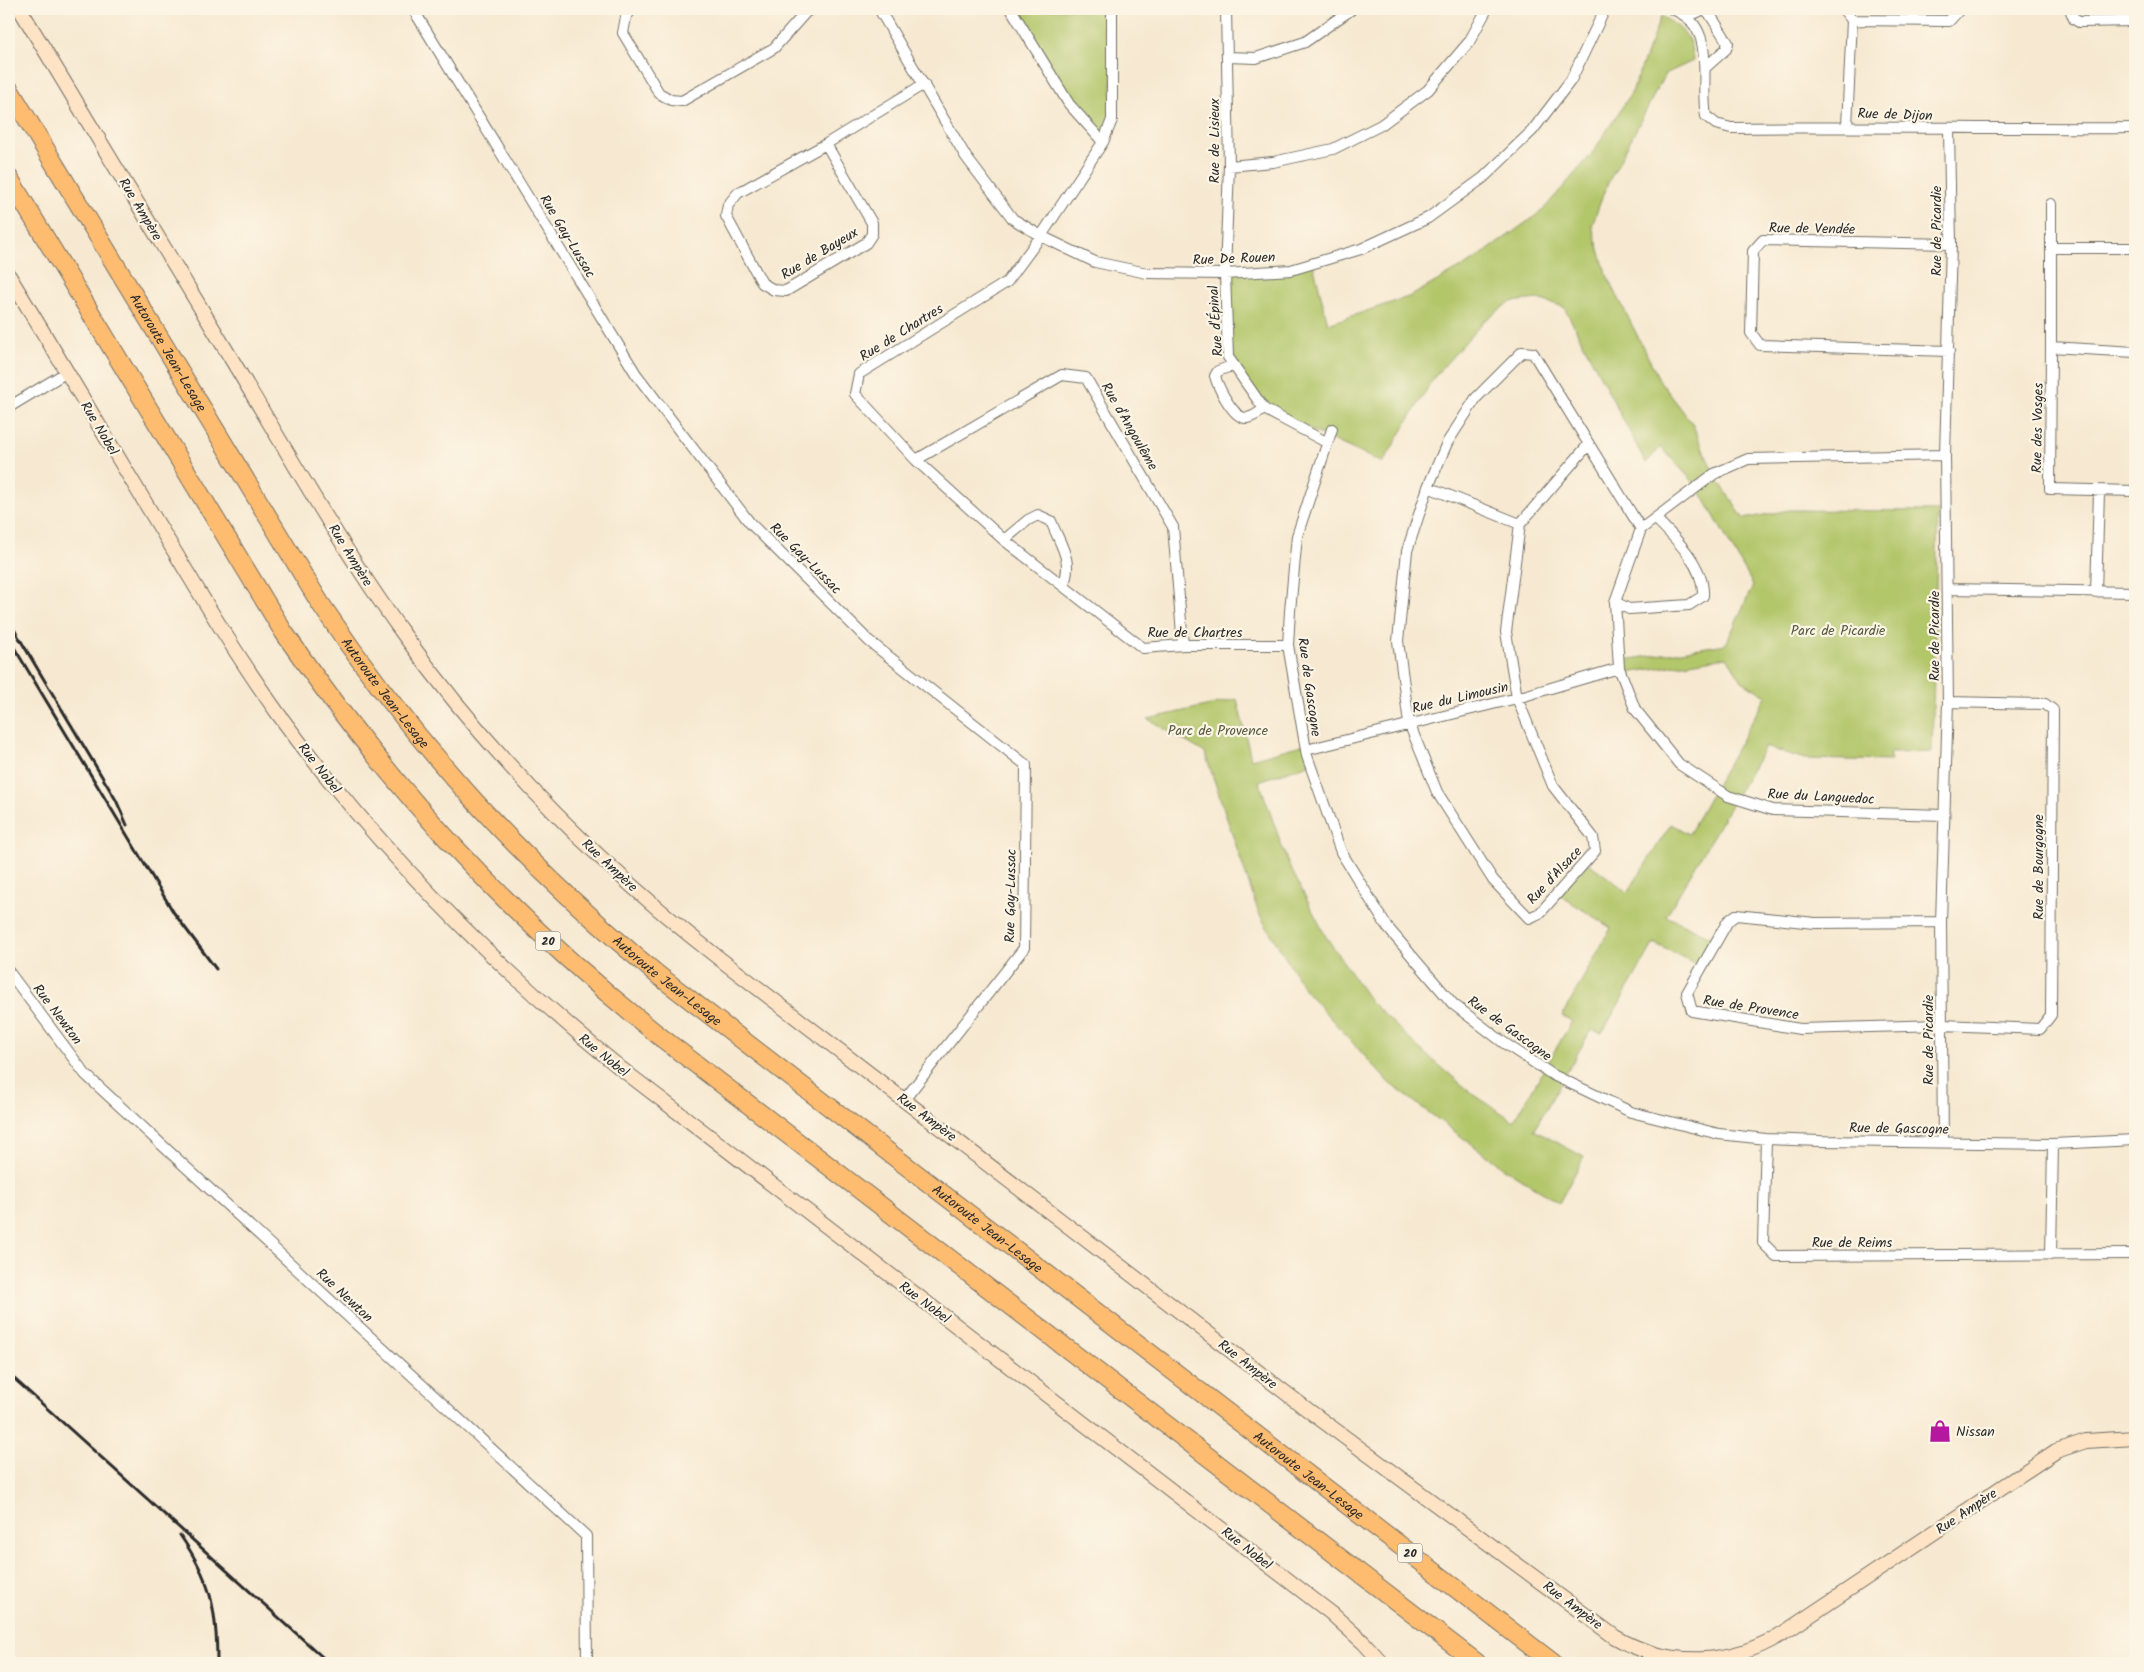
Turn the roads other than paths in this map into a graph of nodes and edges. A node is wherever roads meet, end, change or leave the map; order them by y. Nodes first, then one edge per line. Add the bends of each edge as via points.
1 (20, 9) edge
2 (413, 9) edge
3 (632, 9) edge
4 (811, 9) edge
5 (880, 9) edge
6 (1011, 9) edge
7 (1112, 9) edge
8 (1226, 9) edge
9 (1352, 9) edge
10 (1487, 9) edge
11 (1605, 9) edge
12 (1672, 9) edge
13 (1843, 9) edge
14 (1960, 9) edge
15 (2070, 9) edge
16 (1687, 17) junction
17 (1852, 20) junction
18 (2135, 22) edge
19 (1227, 57) junction
20 (1706, 67) junction
21 (924, 84) junction
22 (9, 89) edge
23 (1847, 126) junction
24 (2135, 128) edge
25 (1950, 129) junction
26 (1103, 142) junction
27 (826, 144) junction
28 (1229, 166) junction
29 (9, 178) edge
30 (2051, 204) dead end
31 (1041, 236) junction
32 (1951, 244) junction
33 (2051, 248) junction
34 (2135, 248) edge
35 (1225, 274) junction
36 (9, 276) edge
37 (2051, 347) junction
38 (1949, 352) junction
39 (2135, 352) edge
40 (1234, 365) junction
41 (67, 372) junction
42 (9, 407) edge
43 (1264, 409) junction
44 (1332, 429) dead end
45 (1326, 442) junction
46 (1588, 444) junction
47 (1945, 455) junction
48 (916, 460) junction
49 (1428, 487) junction
50 (2135, 491) edge
51 (2099, 492) junction
52 (1655, 518) junction
53 (1520, 524) junction
54 (1641, 529) junction
55 (1004, 540) junction
56 (1064, 586) junction
57 (1947, 589) junction
58 (2096, 592) junction
59 (2135, 592) edge
60 (1614, 602) junction
61 (1183, 645) junction
62 (1288, 645) junction
63 (1619, 668) junction
64 (1517, 698) junction
65 (1948, 702) junction
66 (1410, 723) junction
67 (1306, 750) junction
68 (1944, 814) junction
69 (1942, 922) junction
70 (9, 972) edge
71 (1942, 1026) junction
72 (904, 1100) junction
73 (1766, 1139) junction
74 (2135, 1140) edge
75 (1943, 1142) junction
76 (2053, 1144) junction
77 (2135, 1254) edge
78 (2051, 1255) junction
79 (2135, 1438) edge
80 (1512, 1632) junction
81 (1473, 1661) edge
82 (587, 1663) edge
83 (1382, 1663) edge
84 (1553, 1663) edge
85 (1562, 1663) edge

1 - 72 street, Rue Ampère via 335,530 392,617 454,700 535,792 641,894 695,940
2 - 72 street, Rue Gay-Lussac via 636,374 750,523 869,640 1026,765 1024,948
3 - 4 street via 626,17 624,33 660,93 682,102 774,48
5 - 21 street, Rue De Rouen
6 - 26 street via 1069,104
7 - 26 street, Rue de Chartres via 1112,120
8 - 19 street, Rue de Lisieux
9 - 19 street via 1305,42 1256,58
10 - 28 street via 1469,42 1428,90 1381,125 1333,149 1273,162
11 - 35 street, Rue De Rouen via 1572,80 1532,131 1483,178 1428,218 1361,249 1291,270
12 - 16 street
13 - 17 street
14 - 17 street via 1949,21
15 - 18 street via 2079,22
16 - 20 street, Rue de Dijon via 1704,45
16 - 20 street via 1704,9 1728,42 1726,49
17 - 23 street
19 - 28 street, Rue de Lisieux
20 - 23 street, Rue de Dijon via 1704,108 1706,116 1716,124 1730,128
21 - 27 street, Rue de Bayeux
21 - 31 street, Rue De Rouen via 966,157 1013,219
22 - 80 highway, Autoroute Jean-Lesage / 20 via 320,603 408,726 507,838 562,892 665,981
23 - 25 street, Rue de Dijon
24 - 25 street, Rue de Dijon
25 - 32 street, Rue de Picardie
26 - 31 street, Rue de Chartres
27 - 27 street, Rue de Bayeux via 872,223 872,234 866,243 786,291 774,290 762,283 726,216 728,204 738,193
28 - 35 street, Rue de Lisieux
29 - 81 highway, 20 via 244,570 292,644 392,777 491,886 569,961 666,1041
30 - 33 street, Rue des Vosges
31 - 35 street, Rue De Rouen via 1095,262 1147,273
31 - 48 street, Rue de Chartres via 1007,282 859,374 855,394
32 - 38 street, Rue de Picardie
32 - 38 street, Rue de Vendée via 1763,240 1753,251 1751,333 1760,345
33 - 34 street
33 - 37 street, Rue des Vosges
35 - 40 street, Rue d'Épinal via 1228,357
36 - 41 street, Rue Nobel
37 - 39 street
37 - 51 street, Rue des Vosges via 2050,489
38 - 47 street, Rue de Picardie
40 - 43 street, Rue d'Épinal
40 - 43 street, Rue d'Épinal via 1218,371 1215,376 1218,387 1235,413 1241,418 1248,418
41 - 42 street
41 - 83 street, Rue Nobel via 211,612 277,712 363,820 468,934 543,1004 619,1066 1331,1614
43 - 45 street, Rue d'Épinal
44 - 45 street, Rue de Gascogne
45 - 62 street, Rue de Gascogne via 1296,536
46 - 49 street via 1533,353 1522,352 1476,398 1447,443
46 - 53 street
46 - 54 street
47 - 52 street via 1748,459 1710,476
47 - 57 street, Rue de Picardie
48 - 55 street, Rue de Chartres
48 - 61 street, Rue d'Angoulême via 1062,375 1086,378 1173,527
49 - 53 street
49 - 66 street via 1408,551 1398,641
50 - 51 street, Rue des Vosges
51 - 58 street
52 - 54 street
52 - 60 street via 1678,542 1697,570 1704,587 1703,596 1689,605 1629,609
53 - 64 street via 1506,632
54 - 60 street, Rue du Languedoc
55 - 56 street, Rue de Chartres
55 - 56 street via 1038,515 1051,520 1067,558 1069,573
56 - 61 street, Rue de Chartres via 1143,648
57 - 58 street
57 - 65 street, Rue de Picardie
58 - 59 street
60 - 63 street, Rue du Languedoc
61 - 62 street, Rue de Chartres
62 - 67 street, Rue de Gascogne
63 - 64 street, Rue du Limousin
63 - 68 street, Rue du Languedoc via 1635,709 1679,764 1734,800 1772,810
64 - 66 street, Rue du Limousin
64 - 66 street, Rue d'Alsace via 1552,786 1593,836 1595,851 1540,913 1529,918 1493,880 1437,792
65 - 68 street, Rue de Picardie
65 - 71 street, Rue de Bourgogne via 2045,704 2053,710 2051,1015 2040,1029
66 - 67 street, Rue du Limousin
67 - 73 street, Rue de Gascogne via 1341,852 1388,928 1454,1004 1504,1043 1553,1075 1631,1112 1718,1134
68 - 69 street, Rue de Picardie
69 - 71 street, Rue de Picardie
69 - 71 street, Rue de Provence via 1816,923 1736,915 1728,921 1687,993 1692,1011 1800,1029
70 - 82 street, Rue Newton via 85,1074 586,1536
71 - 75 street, Rue de Picardie
72 - 79 street, Rue Ampère via 1333,1429 1615,1637 1656,1654 1685,1660 1709,1659 1735,1655 1762,1645 2056,1451 2086,1441
73 - 75 street, Rue de Gascogne
73 - 78 street, Rue de Reims via 1763,1243 1776,1256
74 - 76 street, Rue de Gascogne
75 - 76 street, Rue de Gascogne
76 - 78 street
77 - 78 street, Rue de Reims
80 - 84 highway, Autoroute Jean-Lesage / 20
80 - 85 highway

